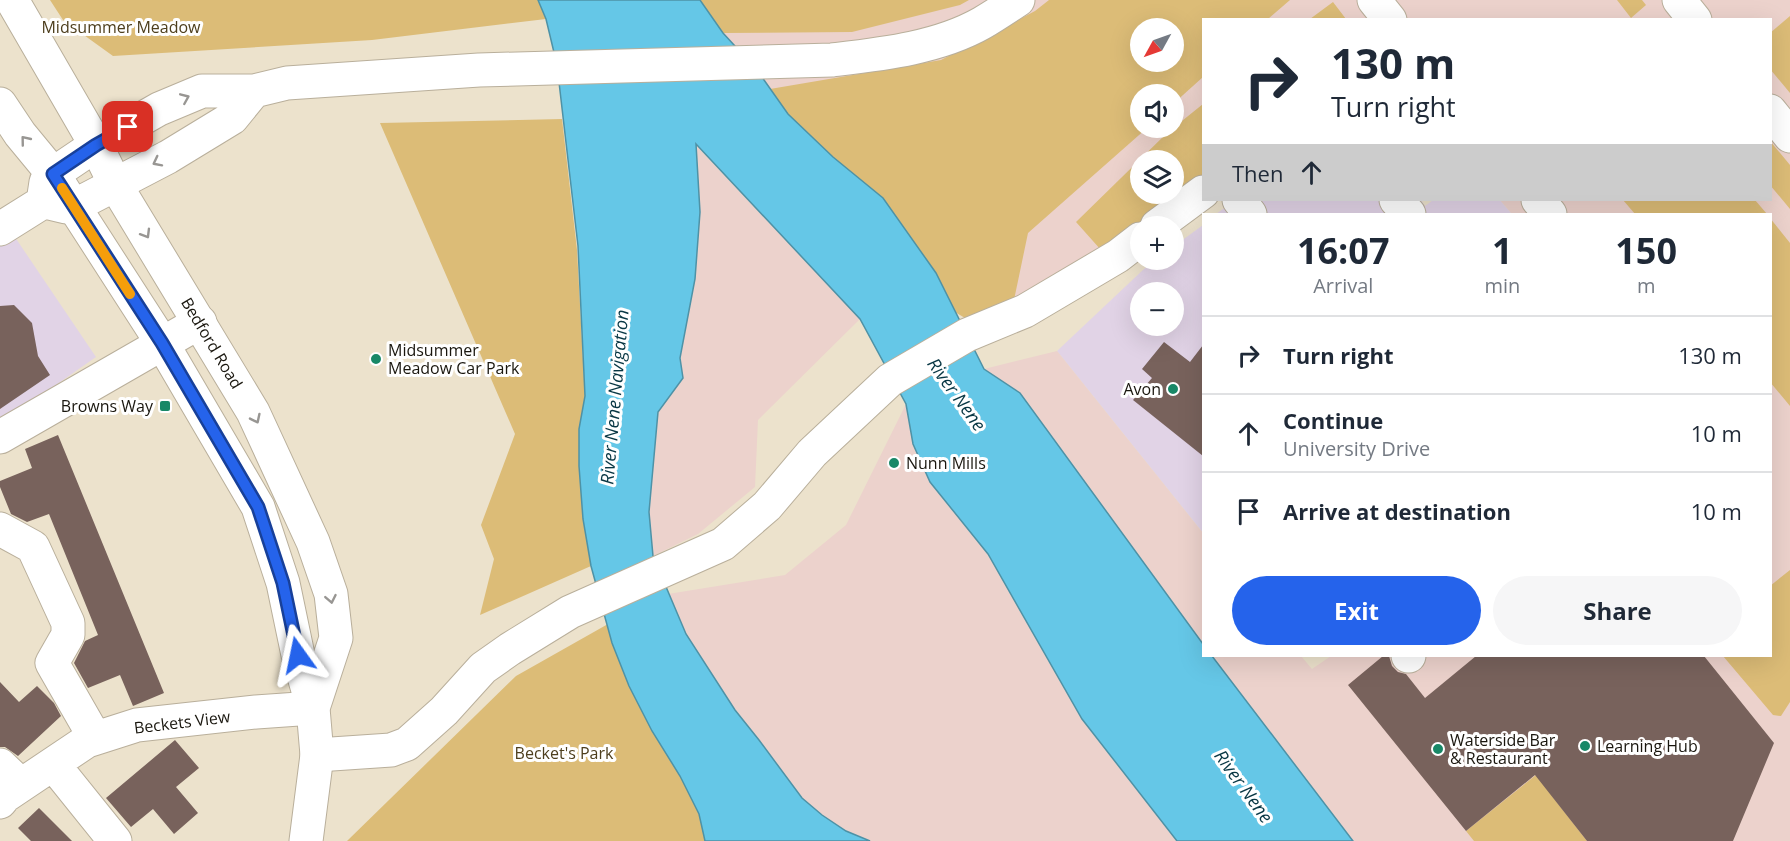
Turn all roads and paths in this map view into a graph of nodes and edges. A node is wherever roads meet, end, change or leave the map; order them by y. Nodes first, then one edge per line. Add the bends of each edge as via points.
1 (12, 0) edge
2 (1018, 0) edge
3 (1374, 0) edge
4 (1679, 0) edge
5 (1388, 18) edge
6 (1693, 18) edge
7 (254, 91) junction
8 (0, 104) edge
9 (1772, 114) edge
10 (1790, 136) edge
11 (96, 145) junction
12 (115, 184) junction
13 (1202, 193) edge
14 (57, 194) junction
15 (1240, 201) edge
16 (1397, 201) edge
17 (1539, 201) edge
18 (1249, 213) edge
19 (1408, 213) edge
20 (1549, 213) edge
21 (1171, 216) edge
22 (0, 229) edge
23 (1130, 247) edge
24 (200, 322) junction
25 (162, 343) junction
26 (0, 437) edge
27 (0, 529) edge
28 (313, 708) junction
29 (95, 738) junction
30 (317, 755) junction
31 (53, 764) junction
32 (7, 784) edge
33 (116, 841) edge
34 (306, 841) edge

1 - 11 street, Bedford Road
2 - 7 street via 981,24 936,41 832,60 479,70 287,83
3 - 5 street
4 - 6 street
11 -> 7 street via 159,109 202,91
7 -> 12 street via 232,118
14 -> 8 street, Bedford Road
9 - 10 street
11 - 12 street, Bedford Road
11 - 14 street
12 - 14 street
12 -> 24 street, Bedford Road
13 - 21 street
14 - 22 street
14 - 25 street, Bedford Road
15 - 18 street
16 - 19 street
17 - 20 street
23 - 30 street via 1025,311 967,335 890,380 812,453 766,506 723,544 570,612 510,649 483,668 407,744 391,750
24 - 25 street
24 -> 28 street, Bedford Road via 253,412 313,542 331,594 336,638
25 - 26 street
25 - 28 street, Bedford Road via 258,507 283,583
27 - 29 street via 33,547 68,623 68,634 52,663
28 - 29 street, Beckets View via 137,725
28 - 30 street, Bedford Road
29 - 31 street, Beckets View
30 - 34 street, Bedford Road
31 - 32 street, Beckets View
31 - 33 street

